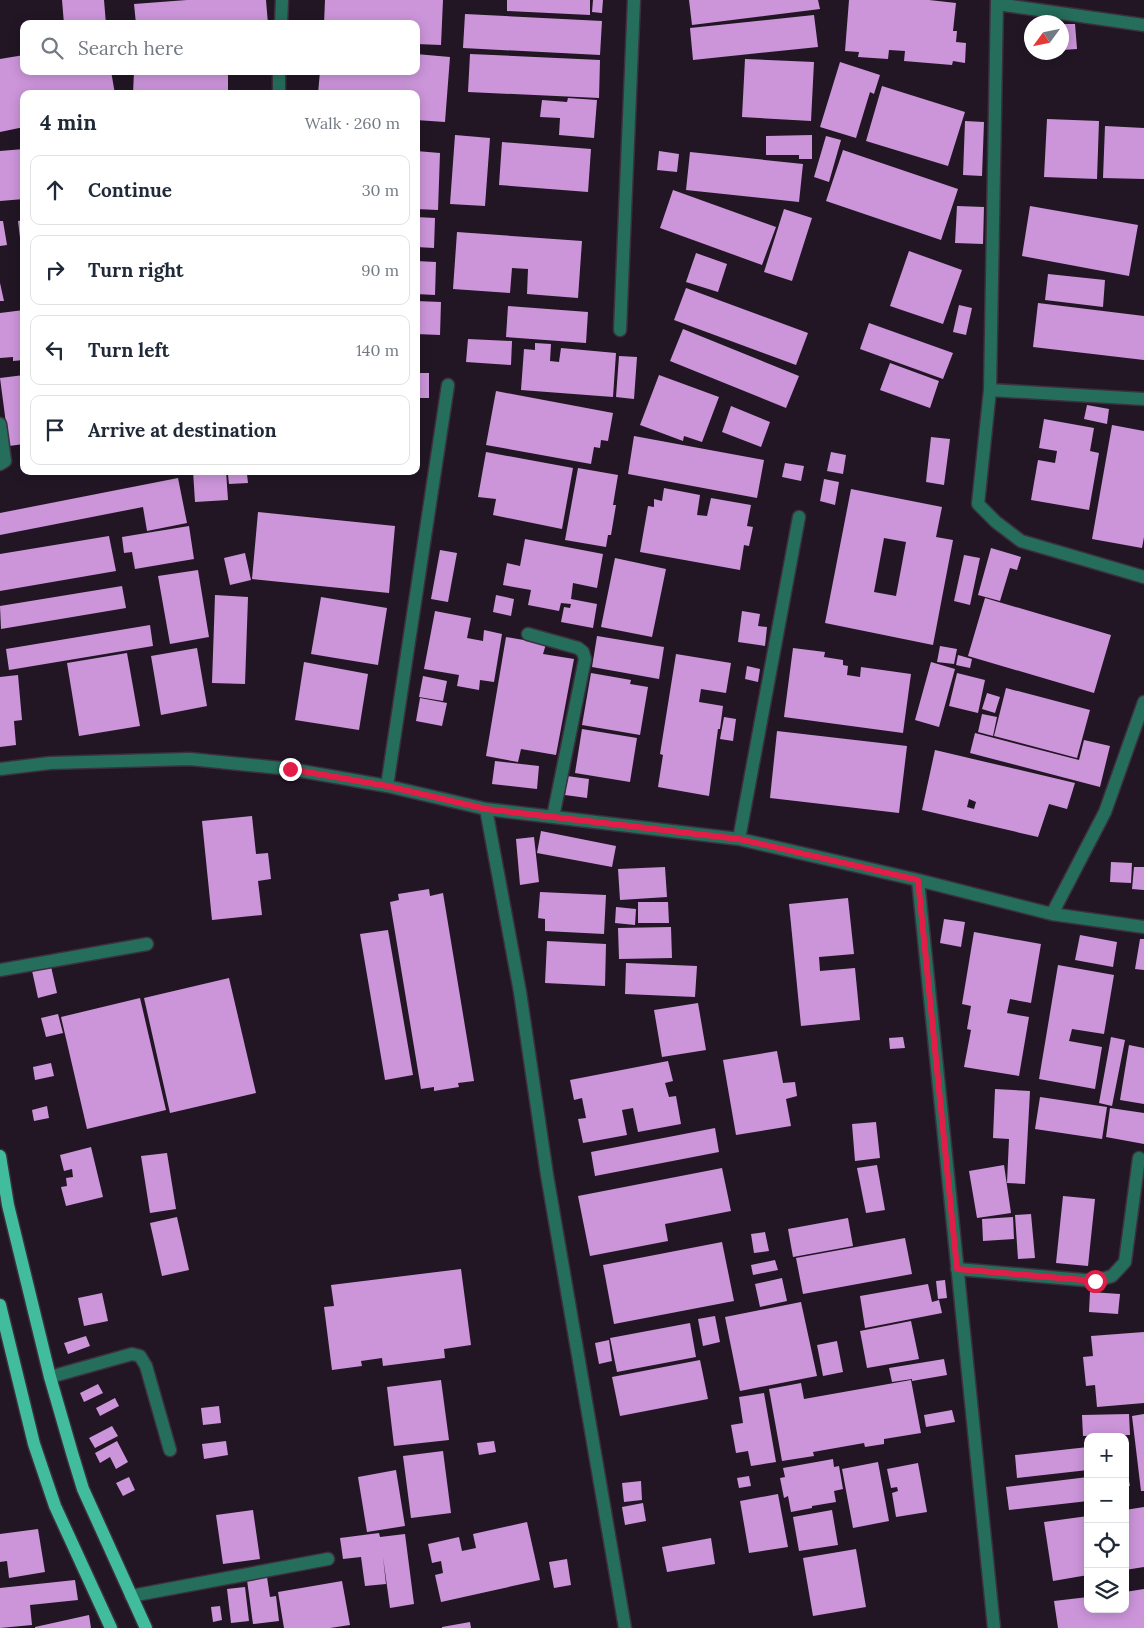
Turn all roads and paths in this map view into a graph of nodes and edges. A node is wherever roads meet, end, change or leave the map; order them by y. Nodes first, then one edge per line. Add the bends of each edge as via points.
1 (282, 0) edge
2 (634, 0) edge
3 (997, 2) edge
4 (281, 20) edge
5 (1144, 25) edge
6 (280, 75) edge
7 (279, 90) edge
8 (620, 330) dead end
9 (448, 385) dead end
10 (990, 390) junction
11 (1144, 399) edge
12 (0, 424) edge
13 (0, 464) edge
14 (799, 517) dead end
15 (1144, 578) edge
16 (528, 634) dead end
17 (1144, 702) edge
18 (0, 770) edge
19 (387, 786) junction
20 (486, 809) junction
21 (553, 817) junction
22 (739, 839) junction
23 (918, 880) junction
24 (1052, 914) junction
25 (1144, 927) edge
26 (148, 944) dead end
27 (0, 970) edge
28 (0, 1156) edge
29 (1139, 1158) dead end
30 (957, 1269) junction
31 (0, 1305) edge
32 (50, 1377) junction
33 (170, 1450) dead end
34 (328, 1559) dead end
35 (130, 1596) junction
36 (110, 1628) edge
37 (146, 1628) edge
38 (625, 1628) edge
39 (994, 1628) edge

1 - 4 street
2 - 8 street
3 - 5 street
3 - 10 street
6 - 7 street
9 - 19 street
10 - 11 street
10 - 15 street via 978,504 1021,540
12 - 13 street via 5,461
14 - 22 street
16 - 21 street via 578,648 585,659
17 - 24 street via 1105,812
18 - 19 street via 50,763 190,759 290,769
19 - 20 street
20 - 21 street
20 - 38 street via 520,992 547,1175
21 - 22 street
22 - 23 street
23 - 24 street
23 - 30 street
24 - 25 street
26 - 27 street
28 - 32 main road via 8,1205
29 - 30 street via 1125,1262 1112,1276 1095,1281
30 - 39 street
31 - 36 main road via 34,1444 55,1506
32 - 33 street via 132,1354 140,1356 146,1366
32 - 35 main road via 83,1489
34 - 35 street
35 - 37 main road

